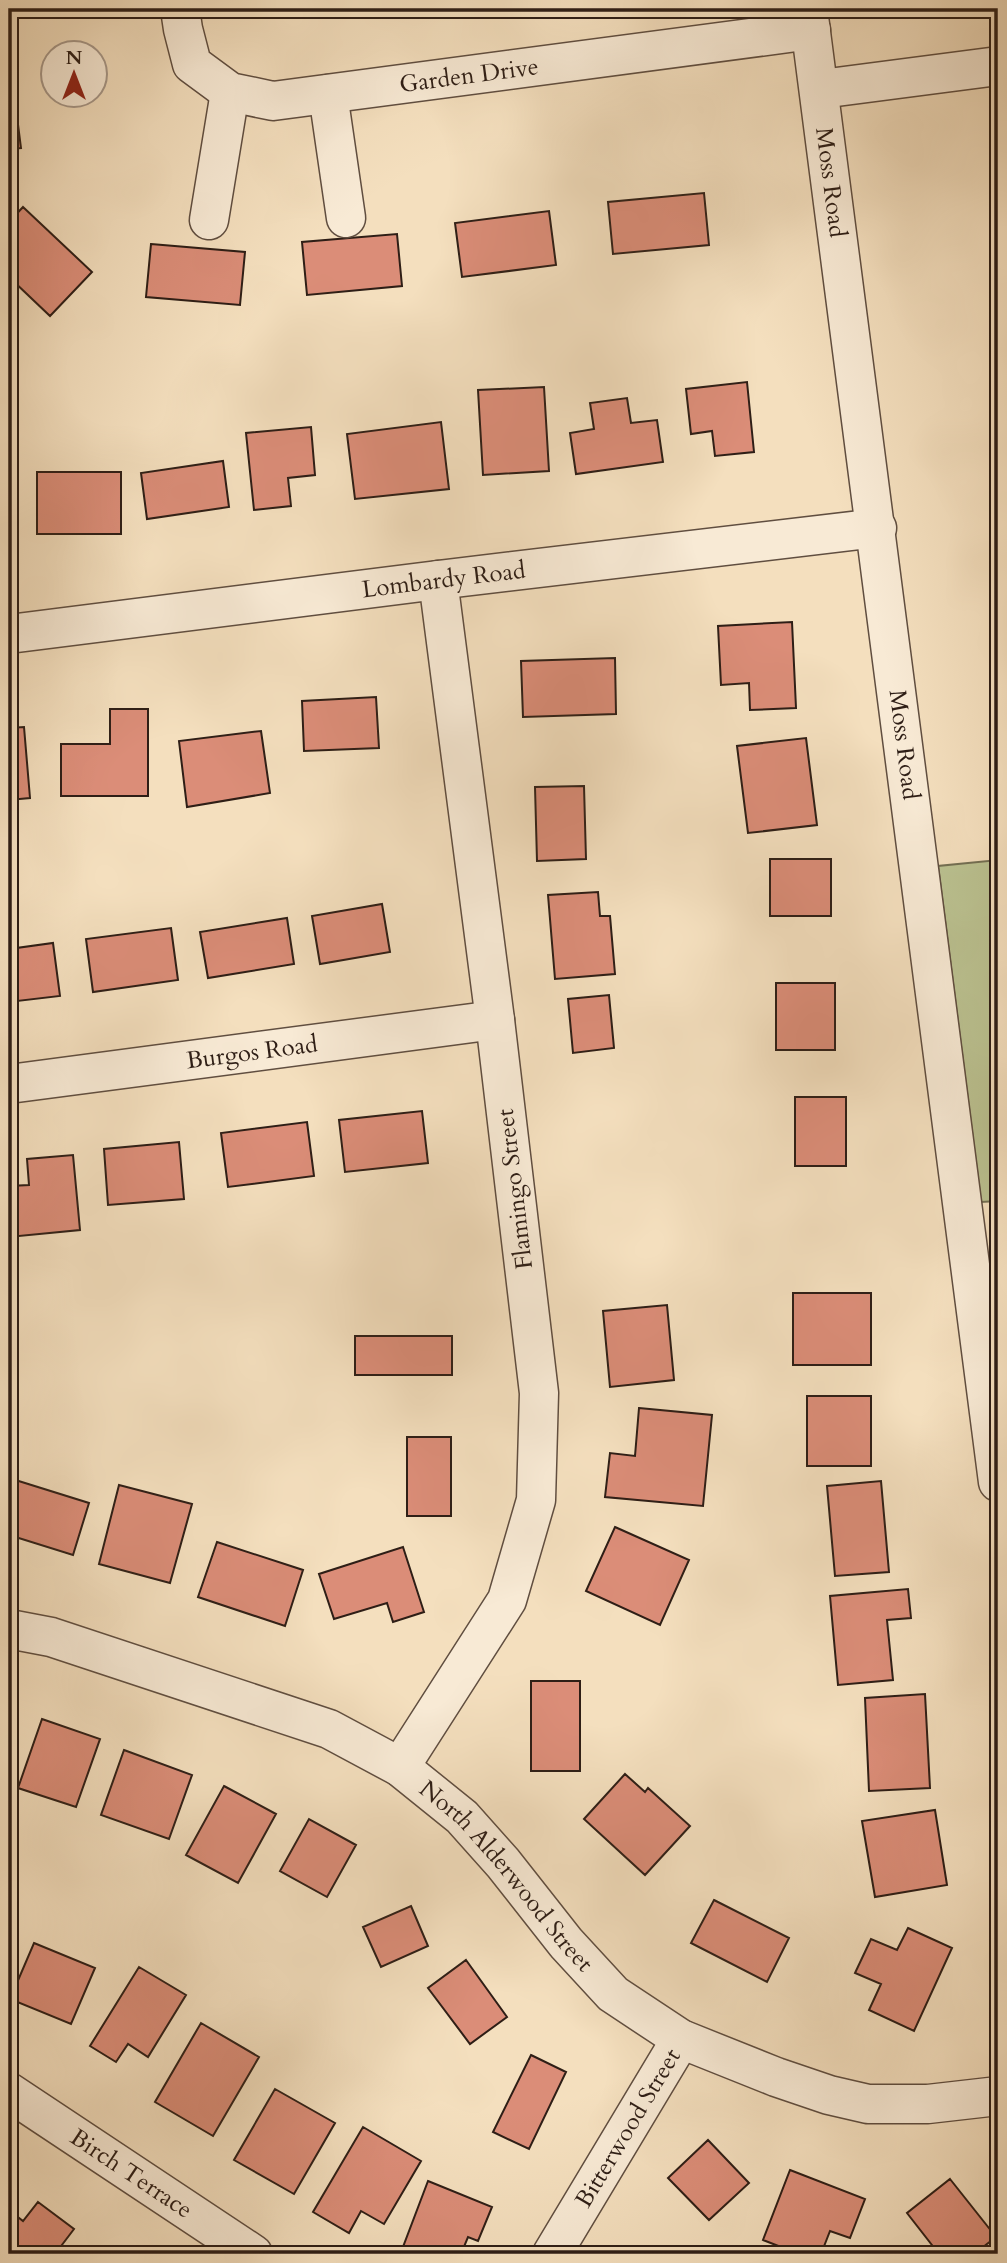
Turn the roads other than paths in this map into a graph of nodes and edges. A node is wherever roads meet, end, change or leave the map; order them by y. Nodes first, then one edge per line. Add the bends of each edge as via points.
1 (180, 9) edge
2 (810, 20) edge
3 (998, 66) edge
4 (821, 89) junction
5 (229, 92) junction
6 (328, 94) junction
7 (346, 218) dead end
8 (209, 220) dead end
9 (877, 528) junction
10 (438, 580) junction
11 (9, 634) edge
12 (495, 1020) junction
13 (9, 1084) edge
14 (998, 1482) edge
15 (9, 1629) edge
16 (400, 1767) junction
17 (681, 2039) junction
18 (9, 2092) edge
19 (998, 2096) edge
20 (253, 2254) edge
21 (552, 2254) edge

1 - 5 street, Garden Drive via 192,64
2 - 4 street, Moss Road
2 - 6 street, Garden Drive
3 - 4 street
4 - 9 street, Moss Road
5 - 6 street, Garden Drive via 273,101
5 - 8 street
6 - 7 street
9 - 10 street, Lombardy Road
9 - 14 street, Moss Road
10 - 11 street, Lombardy Road
10 - 12 street, Flamingo Street
12 - 13 street, Burgos Road
12 - 16 street, Flamingo Street via 539,1393 536,1500 507,1600
15 - 16 street, North Alderwood Street via 51,1637 329,1729
16 - 17 street, North Alderwood Street via 462,1817 613,1994
17 - 19 street, North Alderwood Street via 776,2077 868,2104 928,2104
17 - 21 street, Bitterwood Street
18 - 20 street, Birch Terrace

